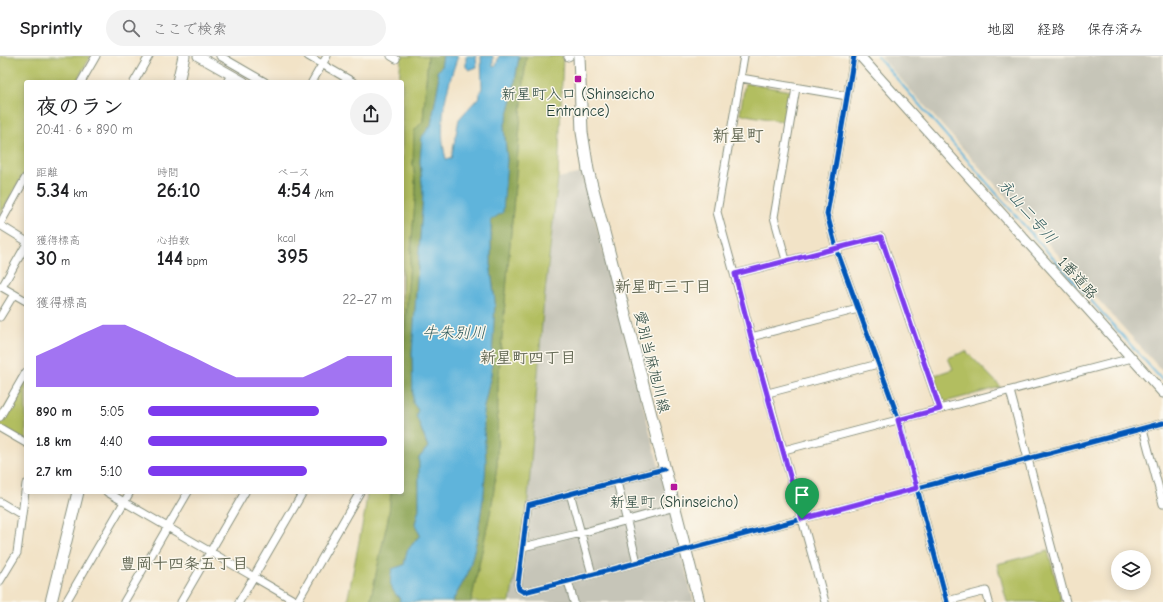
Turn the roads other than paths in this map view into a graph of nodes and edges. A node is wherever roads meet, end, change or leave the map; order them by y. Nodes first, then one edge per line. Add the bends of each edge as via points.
1 (96, 56) edge
2 (149, 56) edge
3 (184, 56) edge
4 (198, 56) edge
5 (220, 56) edge
6 (308, 56) edge
7 (327, 56) edge
8 (579, 56) edge
9 (744, 56) edge
10 (854, 56) edge
11 (860, 56) edge
12 (322, 64) junction
13 (229, 78) edge
14 (741, 78) junction
15 (82, 80) edge
16 (135, 80) edge
17 (178, 80) edge
18 (256, 80) edge
19 (313, 80) edge
20 (350, 80) edge
21 (796, 88) junction
22 (847, 96) junction
23 (23, 191) edge
24 (0, 225) edge
25 (24, 240) edge
26 (24, 248) edge
27 (836, 248) junction
28 (786, 260) junction
29 (735, 274) junction
30 (1, 286) edge
31 (14, 294) junction
32 (24, 300) edge
33 (858, 309) junction
34 (0, 317) edge
35 (751, 337) junction
36 (1132, 358) junction
37 (878, 364) junction
38 (24, 375) edge
39 (1010, 391) junction
40 (768, 393) junction
41 (1163, 393) edge
42 (940, 409) junction
43 (0, 417) edge
44 (898, 420) junction
45 (1163, 423) edge
46 (0, 428) edge
47 (1143, 428) junction
48 (24, 442) edge
49 (784, 450) junction
50 (1028, 458) junction
51 (664, 469) junction
52 (617, 482) junction
53 (917, 488) junction
54 (25, 494) edge
55 (78, 494) edge
56 (110, 494) edge
57 (129, 494) edge
58 (187, 494) edge
59 (244, 494) edge
60 (303, 494) edge
61 (359, 494) edge
62 (570, 494) junction
63 (0, 502) edge
64 (124, 502) junction
65 (1163, 504) edge
66 (675, 507) junction
67 (22, 515) junction
68 (802, 519) junction
69 (627, 520) junction
70 (167, 527) junction
71 (581, 533) junction
72 (523, 546) junction
73 (686, 550) junction
74 (211, 552) junction
75 (637, 562) junction
76 (2, 571) edge
77 (592, 574) junction
78 (253, 577) junction
79 (0, 581) edge
80 (568, 581) junction
81 (54, 601) edge
82 (947, 601) edge
83 (66, 602) edge
84 (124, 602) edge
85 (181, 602) edge
86 (239, 602) edge
87 (297, 602) edge
88 (574, 602) edge
89 (700, 602) edge
90 (825, 602) edge
91 (990, 602) edge
92 (1066, 602) edge

1 - 15 street
2 - 16 street
3 - 17 main road
4 - 13 street
5 - 18 street
6 - 12 street
7 - 12 street
8 - 51 main road, 愛別当麻旭川線 via 582,132 588,170
9 - 14 street
10 - 22 street
11 - 36 street, 1番道路
12 - 19 street
12 - 20 street
14 - 21 street
14 - 29 street via 718,212
21 - 22 street
21 - 28 street via 774,217
22 - 27 street via 827,214
23 - 24 street
24 - 25 street
26 - 30 street
27 - 28 street
27 - 33 street
27 - 42 street via 881,237
28 - 29 street
29 - 35 street
30 - 31 street
31 - 32 street
31 - 34 street
33 - 35 street
33 - 37 street
35 - 40 street
36 - 39 street
36 - 41 street, 1番道路
37 - 40 street
37 - 44 street
38 - 43 street
39 - 42 street
39 - 50 street
40 - 49 street
42 - 44 street
44 - 49 street
44 - 53 street
45 - 47 street
46 - 48 street
47 - 50 street
47 - 65 street
49 - 68 street
50 - 53 street
50 - 92 street
51 - 52 street
51 - 66 main road, 愛別当麻旭川線
52 - 62 street
52 - 69 street
53 - 68 street
53 - 82 street
54 - 67 street
55 - 81 main road
56 - 64 street
57 - 64 street
58 - 70 street
59 - 74 street
60 - 78 street
61 - 87 street
62 - 71 street
62 - 72 street via 528,505
63 - 67 street
64 - 70 street
64 - 83 street
66 - 69 street
66 - 73 main road, 愛別当麻旭川線
67 - 76 street via 17,553
68 - 73 street
68 - 90 street
69 - 71 street
69 - 75 street
70 - 74 street
70 - 84 street
71 - 72 street
71 - 77 street
72 - 80 street via 518,584 521,591
73 - 75 street
73 - 89 main road, 愛別当麻旭川線
74 - 78 street
74 - 85 street
75 - 77 street
76 - 79 street
77 - 80 street
78 - 86 street
78 - 87 street
80 - 88 street
82 - 91 street via 986,591

